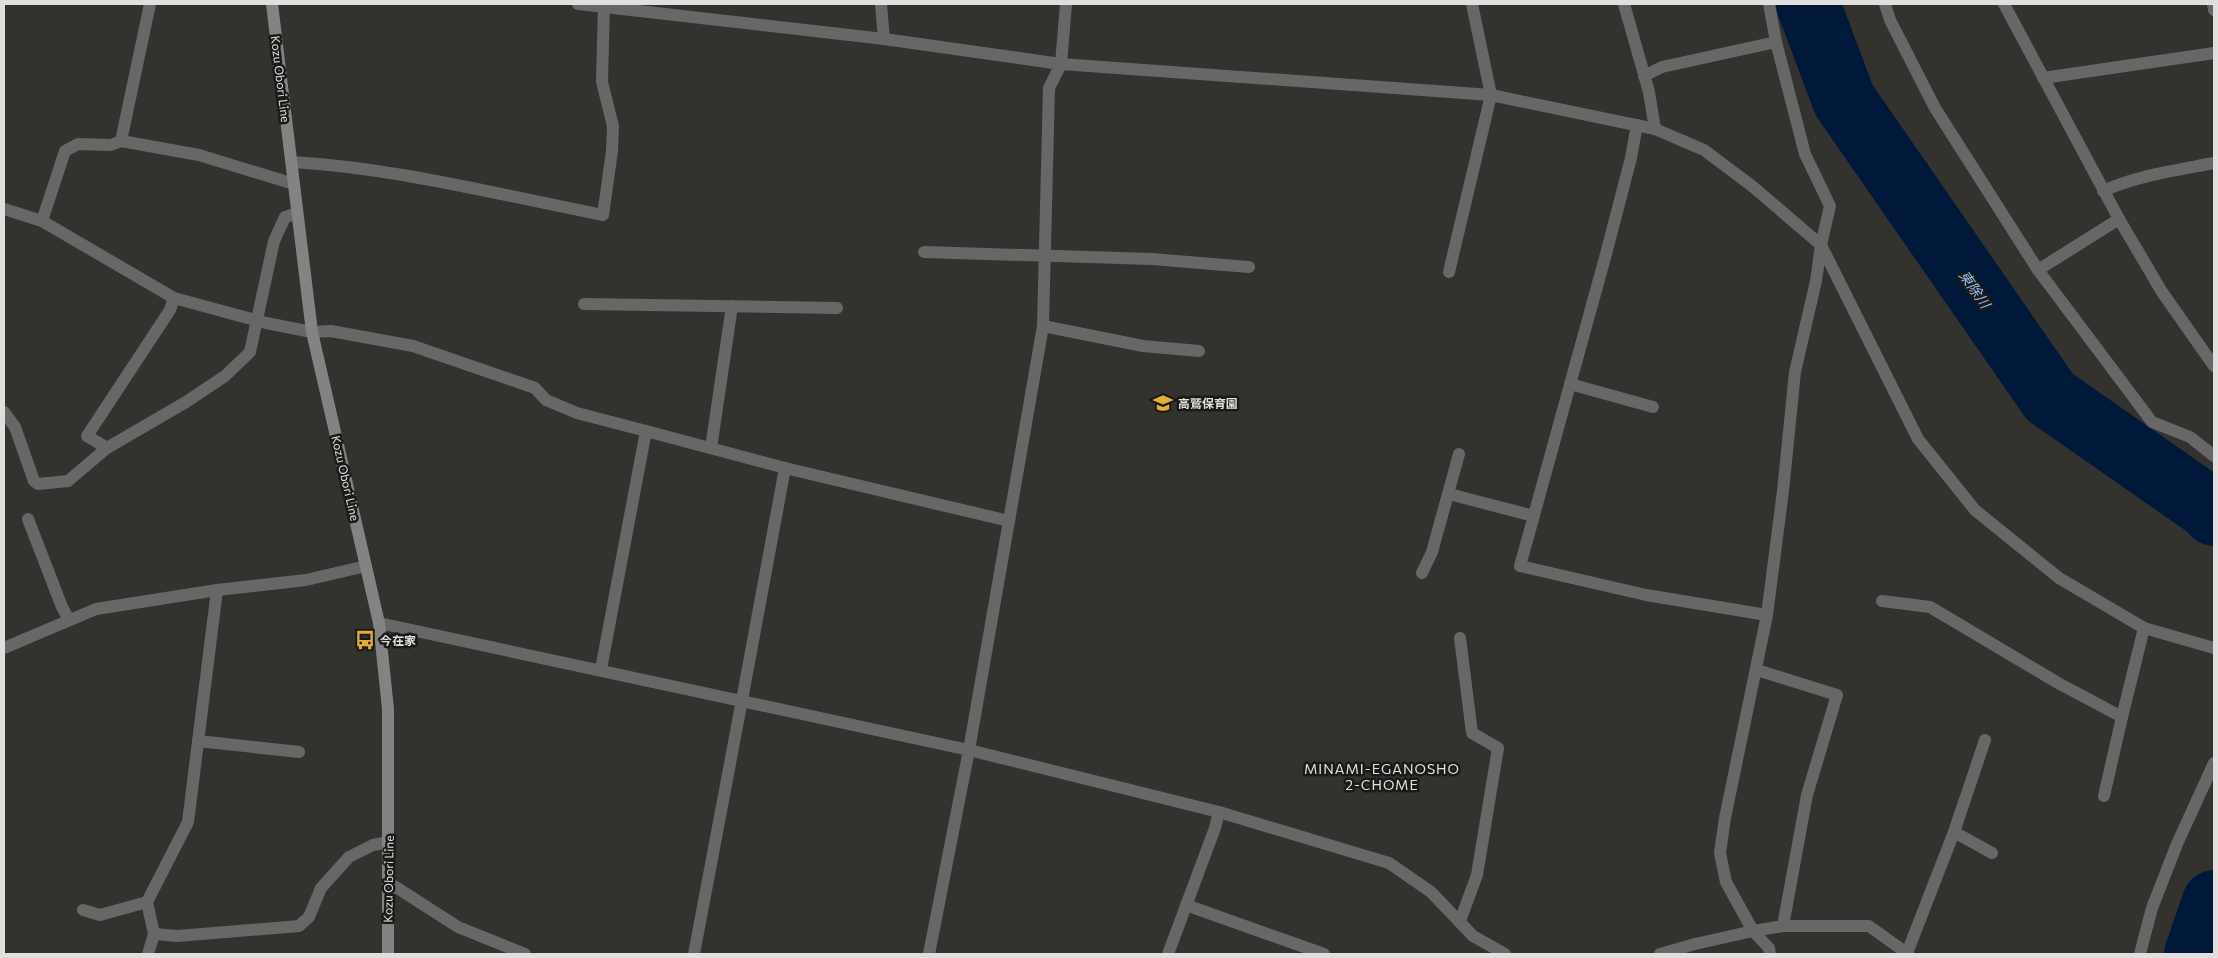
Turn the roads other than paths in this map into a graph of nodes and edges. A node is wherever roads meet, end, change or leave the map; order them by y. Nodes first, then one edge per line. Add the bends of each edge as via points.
1 (150, 4) edge
2 (272, 4) edge
3 (578, 4) edge
4 (880, 4) edge
5 (1066, 4) edge
6 (1472, 4) edge
7 (1624, 4) edge
8 (1769, 4) edge
9 (1885, 4) edge
10 (2004, 4) edge
11 (2213, 4) edge
12 (604, 5) edge
13 (2214, 10) edge
14 (884, 39) junction
15 (1776, 42) junction
16 (2214, 53) edge
17 (1061, 64) junction
18 (1644, 76) junction
19 (2043, 78) junction
20 (1491, 95) junction
21 (1637, 125) junction
22 (1654, 129) junction
23 (121, 141) junction
24 (292, 162) junction
25 (2214, 163) edge
26 (294, 184) junction
27 (2104, 191) junction
28 (4, 209) edge
29 (297, 213) junction
30 (2118, 219) junction
31 (42, 220) junction
32 (1821, 244) junction
33 (924, 252) dead end
34 (1044, 256) junction
35 (1249, 267) dead end
36 (2038, 270) junction
37 (1449, 272) dead end
38 (174, 298) junction
39 (584, 304) dead end
40 (732, 306) junction
41 (837, 308) dead end
42 (256, 320) junction
43 (1043, 326) junction
44 (312, 332) junction
45 (1199, 351) dead end
46 (2214, 364) edge
47 (1570, 384) junction
48 (1653, 407) dead end
49 (4, 412) edge
50 (646, 431) junction
51 (108, 448) junction
52 (711, 448) junction
53 (1459, 454) dead end
54 (2214, 456) edge
55 (785, 468) junction
56 (1449, 494) junction
57 (1534, 516) junction
58 (28, 519) dead end
59 (1009, 520) junction
60 (366, 566) junction
61 (1422, 573) dead end
62 (217, 590) junction
63 (1882, 601) dead end
64 (1767, 616) junction
65 (69, 620) junction
66 (378, 623) junction
67 (2144, 628) junction
68 (1460, 638) dead end
69 (4, 648) edge
70 (2214, 648) edge
71 (601, 669) junction
72 (1757, 670) junction
73 (742, 700) junction
74 (2122, 717) junction
75 (1985, 740) dead end
76 (198, 741) junction
77 (969, 750) junction
78 (299, 752) dead end
79 (2214, 763) edge
80 (2104, 796) dead end
81 (1219, 812) junction
82 (1954, 832) junction
83 (389, 842) junction
84 (1992, 853) dead end
85 (388, 882) junction
86 (147, 902) junction
87 (1186, 905) junction
88 (83, 910) dead end
89 (1460, 922) junction
90 (1782, 926) junction
91 (1753, 931) junction
92 (154, 934) junction
93 (148, 954) edge
94 (388, 954) edge
95 (525, 954) edge
96 (694, 954) edge
97 (929, 954) edge
98 (1168, 954) edge
99 (1324, 954) edge
100 (1505, 954) edge
101 (1660, 954) edge
102 (1770, 954) edge
103 (1907, 954) edge
104 (2140, 954) edge

1 - 23 street
2 - 24 main road, Kozu Obori Line
3 - 12 street
4 - 14 street
5 - 17 street
6 - 20 street
7 - 18 street
8 - 15 street
9 - 36 street via 1935,108
10 - 19 street
11 - 13 street
12 - 14 street
12 - 24 street via 602,82 613,126 603,215 409,177
14 - 17 street
15 - 18 street via 1662,67
15 - 32 street via 1805,154 1830,206
16 - 19 street
17 - 20 street
17 - 34 street via 1049,88
18 - 22 street
19 - 27 street
20 - 21 street
20 - 37 street
21 - 22 street
21 - 47 street
22 - 32 street via 1704,150
23 - 26 street via 199,154
23 - 31 street via 111,145 78,144 65,151
24 - 26 main road, Kozu Obori Line
25 - 27 street via 2169,171
26 - 29 main road, Kozu Obori Line
27 - 30 street
28 - 31 street
29 - 42 street via 285,217 280,224
29 - 44 main road, Kozu Obori Line
30 - 36 street
30 - 46 street via 2162,292
31 - 38 street
32 - 64 street via 1795,372
32 - 67 street via 1918,439 1975,510 2059,578
33 - 34 street
34 - 35 street via 1152,259
34 - 43 street
36 - 54 street via 2152,422 2190,437
38 - 42 street
38 - 51 street via 170,310 87,436
39 - 40 street
40 - 41 street
40 - 52 street
42 - 44 street
42 - 51 street via 250,352 225,376
43 - 45 street via 1143,346
43 - 59 street
44 - 50 street via 331,331 414,346 535,388 546,400 577,413
44 - 60 main road, Kozu Obori Line
47 - 48 street
47 - 57 street
49 - 51 street via 15,427 34,481 38,484 68,481
50 - 52 street
50 - 71 street
52 - 55 street
53 - 56 street
55 - 59 street
55 - 73 street
56 - 57 street
56 - 61 street via 1432,552
57 - 64 street via 1520,566
58 - 65 street
59 - 77 street
60 - 62 street via 306,580
60 - 66 main road, Kozu Obori Line
62 - 65 street via 96,609
62 - 76 street
63 - 74 street via 1930,607
64 - 72 street
65 - 69 street
66 - 71 street
66 - 83 main road, Kozu Obori Line via 388,709
67 - 70 street
67 - 74 street
68 - 89 street via 1472,733 1498,748 1477,875
71 - 73 street
72 - 90 street via 1837,695 1807,795
72 - 91 street via 1720,853 1726,882
73 - 77 street
73 - 96 street
74 - 80 street
75 - 82 street
76 - 78 street
76 - 86 street via 188,822
77 - 81 street
77 - 97 street
79 - 104 street via 2152,908
81 - 87 street
81 - 89 street via 1389,863 1431,892
82 - 84 street
82 - 103 street
83 - 85 main road, Kozu Obori Line
83 - 92 street via 373,845 349,857 321,888 309,917 299,926 178,936
85 - 94 main road, Kozu Obori Line
85 - 95 street via 458,927
86 - 88 street via 100,915
86 - 92 street
87 - 98 street
87 - 99 street
89 - 100 street via 1473,936
90 - 91 street
90 - 103 street via 1869,926
91 - 101 street
91 - 102 street
92 - 93 street

